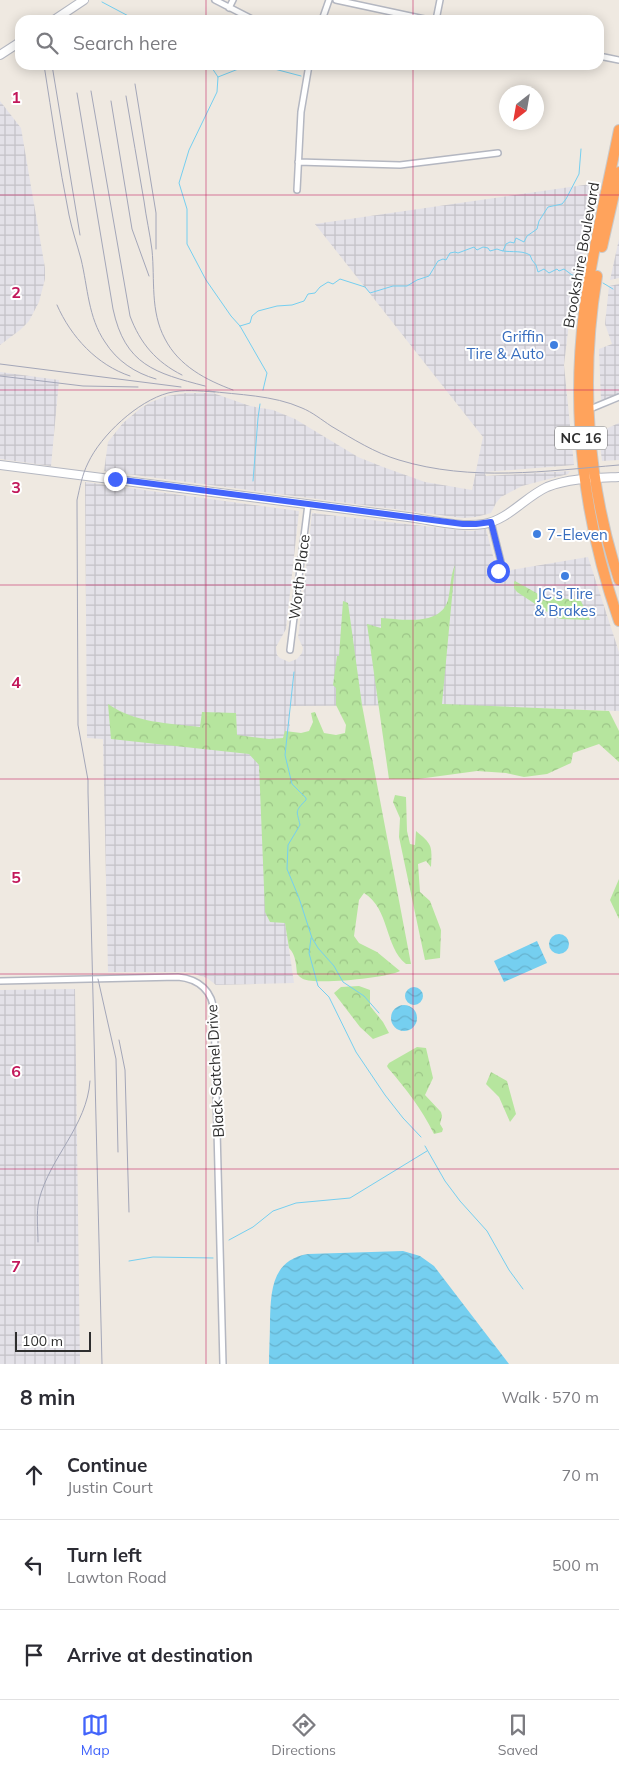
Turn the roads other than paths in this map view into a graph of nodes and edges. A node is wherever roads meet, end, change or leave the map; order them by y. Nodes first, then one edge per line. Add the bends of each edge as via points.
1 (84, 0) edge
2 (214, 0) edge
3 (233, 0) edge
4 (329, 0) edge
5 (336, 0) edge
6 (440, 0) edge
7 (229, 8) junction
8 (62, 15) edge
9 (244, 15) edge
10 (324, 15) edge
11 (406, 15) edge
12 (437, 15) edge
13 (15, 45) edge
14 (0, 55) edge
15 (604, 57) edge
16 (619, 60) edge
17 (308, 70) edge
18 (619, 130) edge
19 (498, 153) dead end
20 (298, 162) junction
21 (619, 172) edge
22 (297, 190) dead end
23 (619, 397) edge
24 (584, 412) junction
25 (0, 465) edge
26 (619, 477) edge
27 (595, 478) junction
28 (584, 479) junction
29 (308, 504) junction
30 (491, 522) junction
31 (498, 571) dead end
32 (619, 580) edge
33 (619, 621) edge
34 (290, 650) dead end
35 (0, 981) edge
36 (223, 1364) edge

1 - 8 street
2 - 7 street
3 - 7 street
4 - 10 street
5 - 11 street
6 - 12 street
7 - 9 street
13 - 14 street
15 - 16 street
17 - 20 street via 301,112
18 - 24 highway, Brookshire Boulevard / NC 16 via 584,313 580,365
19 - 20 street via 404,165
20 - 22 street
21 - 24 highway, Brookshire Boulevard / NC 16 via 594,292
23 - 24 street
24 - 27 highway, Brookshire Boulevard / NC 16
24 - 28 highway, Brookshire Boulevard / NC 16
25 - 29 street
26 - 27 street
27 - 28 street
27 - 32 highway, Brookshire Boulevard / NC 16 via 604,529
28 - 30 street via 547,488
28 - 33 highway, Brookshire Boulevard / NC 16 via 601,565
29 - 30 street via 463,524
29 - 34 street, Worth Place
30 - 31 street via 501,562
35 - 36 street, Black Satchel Drive via 178,977 196,982 211,997 215,1032

